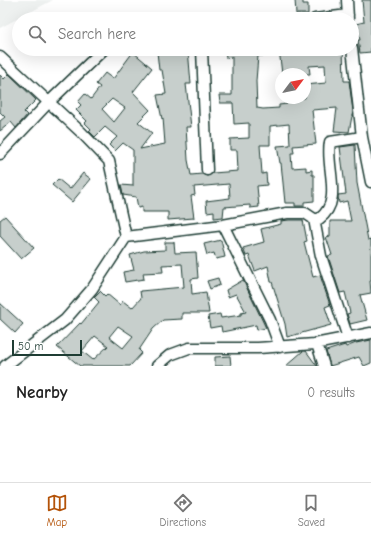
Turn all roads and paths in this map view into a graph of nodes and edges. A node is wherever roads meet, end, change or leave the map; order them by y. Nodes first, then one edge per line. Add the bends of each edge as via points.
1 (347, 0) edge
2 (348, 12) edge
3 (97, 56) edge
4 (202, 56) edge
5 (353, 56) edge
6 (0, 57) edge
7 (49, 102) junction
8 (362, 137) junction
9 (0, 154) edge
10 (207, 170) dead end
11 (371, 182) edge
12 (314, 219) junction
13 (223, 225) junction
14 (126, 237) junction
15 (371, 333) edge
16 (348, 338) junction
17 (318, 344) junction
18 (280, 347) junction
19 (5, 366) edge
20 (157, 366) edge
21 (324, 366) edge

1 - 2 street
3 - 7 street
4 - 10 street
5 - 8 street
6 - 7 street
7 - 9 street
7 - 14 street via 109,161
8 - 11 street
8 - 12 street via 330,142 331,204 325,215
12 - 13 street via 305,213 286,213
12 - 16 street via 321,256
13 - 14 street
13 - 18 street via 270,320
14 - 19 street via 92,289 65,320
15 - 16 street
16 - 17 street
17 - 18 street
17 - 21 street
18 - 20 street via 188,348 170,355

